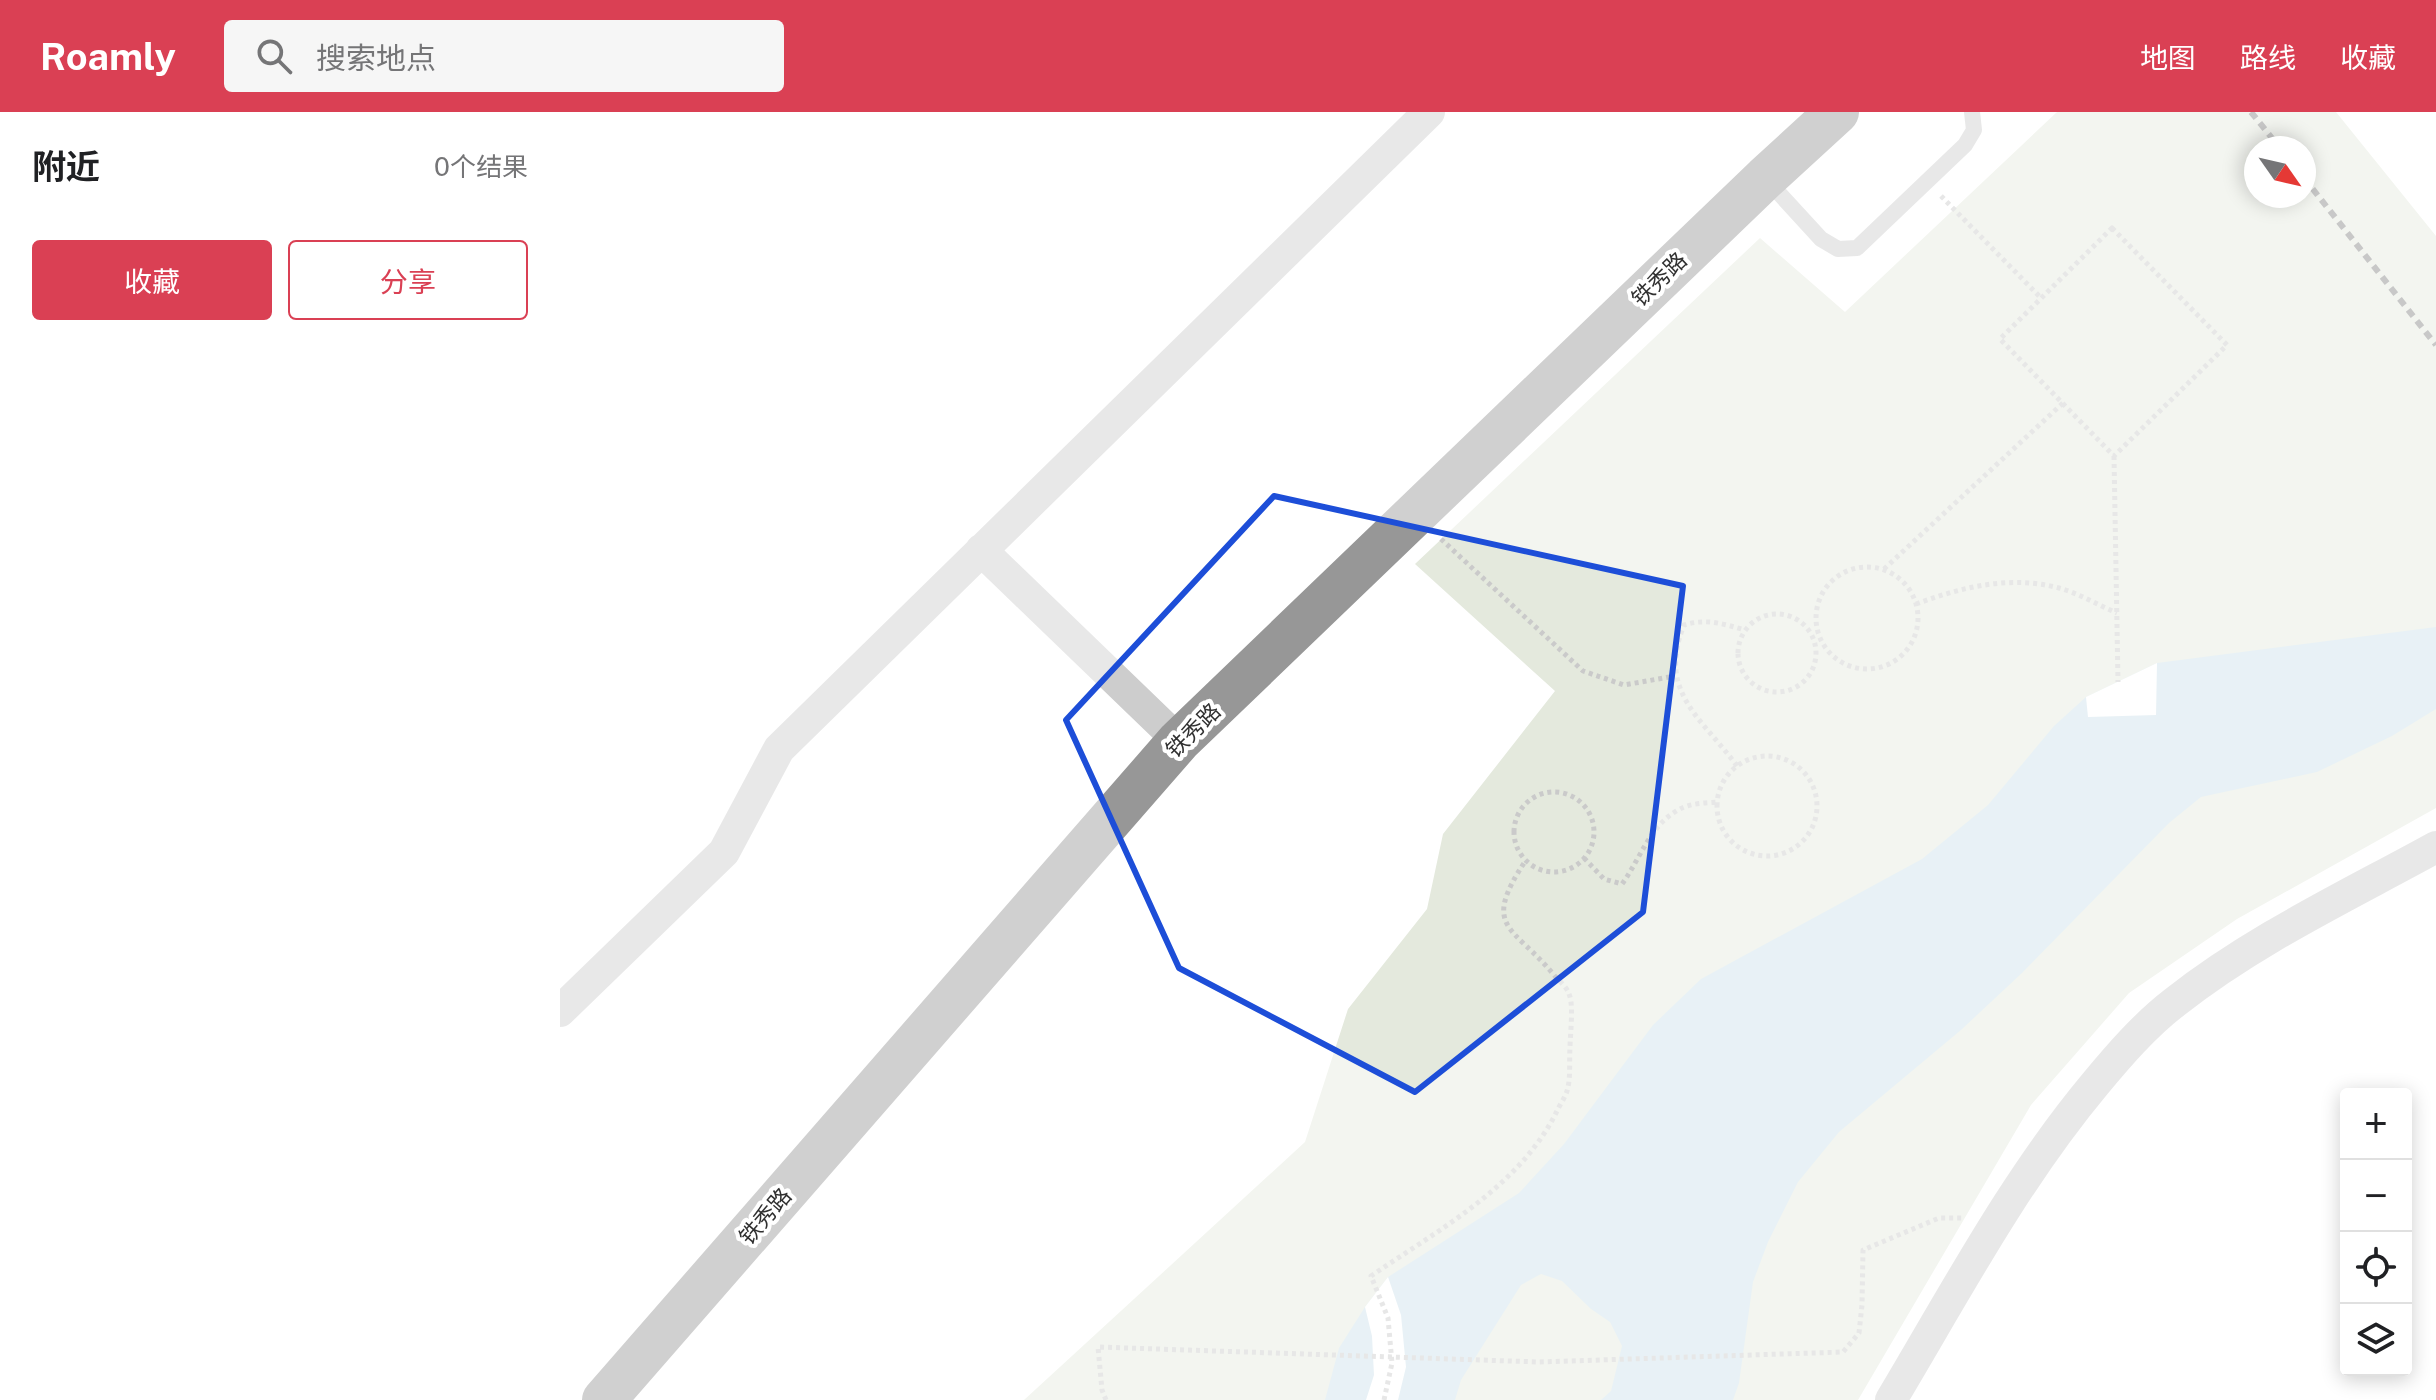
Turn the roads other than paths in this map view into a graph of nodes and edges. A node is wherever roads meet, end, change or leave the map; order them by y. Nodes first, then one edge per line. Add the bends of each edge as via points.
1 (1429, 112) edge
2 (1837, 112) edge
3 (1972, 112) edge
4 (1765, 178) junction
5 (981, 550) junction
6 (1179, 741) junction
7 (2436, 847) edge
8 (560, 1011) edge
9 (604, 1400) edge
10 (1891, 1400) edge

1 - 5 street
2 - 4 highway, 铁秀路
3 - 4 lane via 1974,130 1965,145 1857,248 1838,249 1821,239
4 - 6 highway, 铁秀路
5 - 6 street
5 - 8 street via 779,749 724,852
6 - 9 highway, 铁秀路
7 - 10 street via 2239,954 2172,1004 2120,1054 2026,1174

